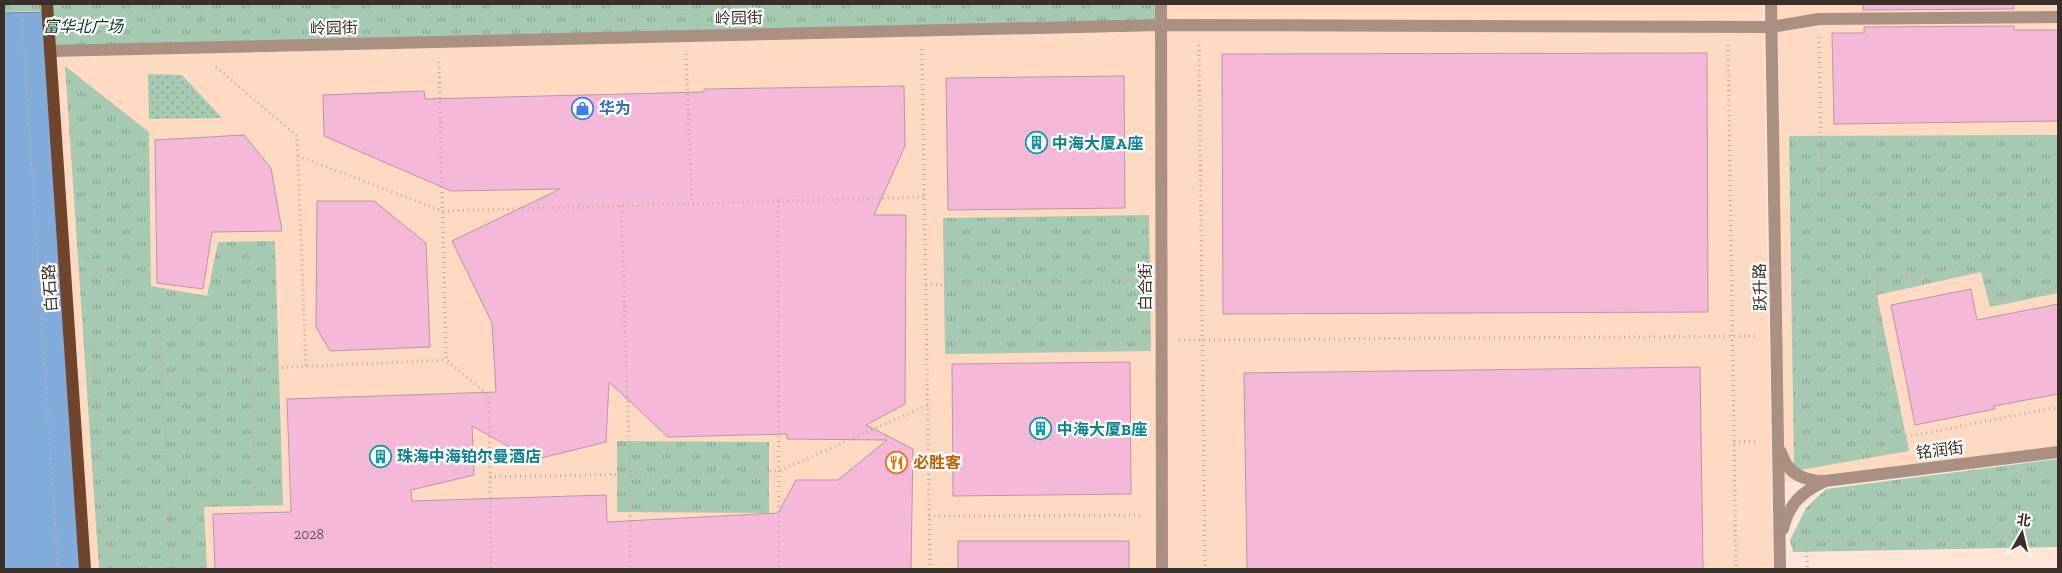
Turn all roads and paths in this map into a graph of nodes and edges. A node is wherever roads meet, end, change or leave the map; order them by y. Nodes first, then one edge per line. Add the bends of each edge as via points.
1 (20, 4) edge
2 (47, 4) edge
3 (141, 4) edge
4 (938, 4) edge
5 (1161, 4) edge
6 (1771, 4) edge
7 (905, 6) dead end
8 (2058, 17) edge
9 (1819, 19) junction
10 (1161, 25) junction
11 (1199, 25) junction
12 (1728, 26) junction
13 (1771, 27) junction
14 (922, 30) junction
15 (685, 36) junction
16 (438, 42) junction
17 (194, 47) junction
18 (50, 51) junction
19 (298, 156) junction
20 (1774, 194) junction
21 (1822, 194) junction
22 (1875, 194) junction
23 (2058, 194) edge
24 (924, 197) junction
25 (778, 201) junction
26 (692, 204) junction
27 (622, 206) junction
28 (442, 211) junction
29 (248, 252) dead end
30 (86, 258) dead end
31 (1161, 281) junction
32 (1877, 284) junction
33 (926, 285) junction
34 (2058, 288) edge
35 (1733, 336) junction
36 (1777, 336) junction
37 (1161, 340) junction
38 (1202, 340) junction
39 (446, 360) junction
40 (306, 367) junction
41 (251, 369) junction
42 (162, 373) junction
43 (928, 405) junction
44 (2058, 407) edge
45 (1779, 441) junction
46 (1734, 442) junction
47 (1880, 442) junction
48 (2058, 452) edge
49 (779, 471) junction
50 (630, 473) junction
51 (1880, 474) junction
52 (490, 477) junction
53 (1825, 481) junction
54 (255, 497) dead end
55 (1162, 515) junction
56 (929, 516) junction
57 (2058, 536) edge
58 (1780, 541) junction
59 (1807, 541) junction
60 (58, 569) edge
61 (85, 569) edge
62 (173, 569) edge
63 (491, 569) edge
64 (630, 569) edge
65 (779, 569) edge
66 (930, 569) edge
67 (1162, 569) edge
68 (1205, 569) edge
69 (1736, 569) edge
70 (1780, 569) edge
71 (1807, 569) edge

1 - 60 path
2 - 18 main road, 白石路
3 - 17 path
4 - 7 path
5 - 10 street, 白合街
6 - 13 street, 跃升路
8 - 9 street, 岭园街
9 - 13 street, 岭园街
9 - 21 path
10 - 11 street, 岭园街
10 - 14 street, 岭园街
10 - 31 street, 白合街
11 - 12 street, 岭园街
11 - 38 path
12 - 13 street, 岭园街
12 - 35 path
13 - 20 street, 跃升路
14 - 15 street, 岭园街
14 - 24 path
15 - 16 street, 岭园街
15 - 26 path
16 - 17 street, 岭园街
16 - 28 path
17 - 18 street, 岭园街
17 - 19 path via 297,136
18 - 61 main road, 白石路
19 - 28 path
19 - 40 path
20 - 21 path
20 - 36 street, 跃升路
21 - 22 path
22 - 23 path
22 - 32 path
24 - 25 path
24 - 33 path
25 - 26 path
25 - 49 path
26 - 27 path
27 - 28 path
27 - 50 path
28 - 39 path
29 - 41 path
30 - 42 path via 158,312
31 - 33 path
31 - 37 street, 白合街
32 - 34 path via 1985,259 1996,301
32 - 47 path
33 - 43 path
35 - 36 path
35 - 38 path
35 - 46 path
36 - 45 street, 跃升路
37 - 38 path
37 - 55 street, 白合街
38 - 68 path
39 - 40 path
39 - 52 path via 489,396
40 - 41 path
41 - 42 path
41 - 54 path
42 - 62 path
43 - 49 path
43 - 56 path
44 - 47 path
45 - 46 path
45 - 47 path
45 - 53 street, 铭润街 via 1782,458 1797,476
45 - 58 street, 跃升路
46 - 69 path
47 - 51 path
48 - 51 street, 铭润街
49 - 50 path
49 - 65 path
50 - 52 path
50 - 64 path
51 - 53 street, 铭润街
52 - 63 path
53 - 58 street, 铭润街 via 1807,490 1793,504
55 - 56 path
55 - 67 street, 白合街
56 - 66 path
57 - 59 path
58 - 59 path
58 - 70 street, 跃升路
59 - 71 path

